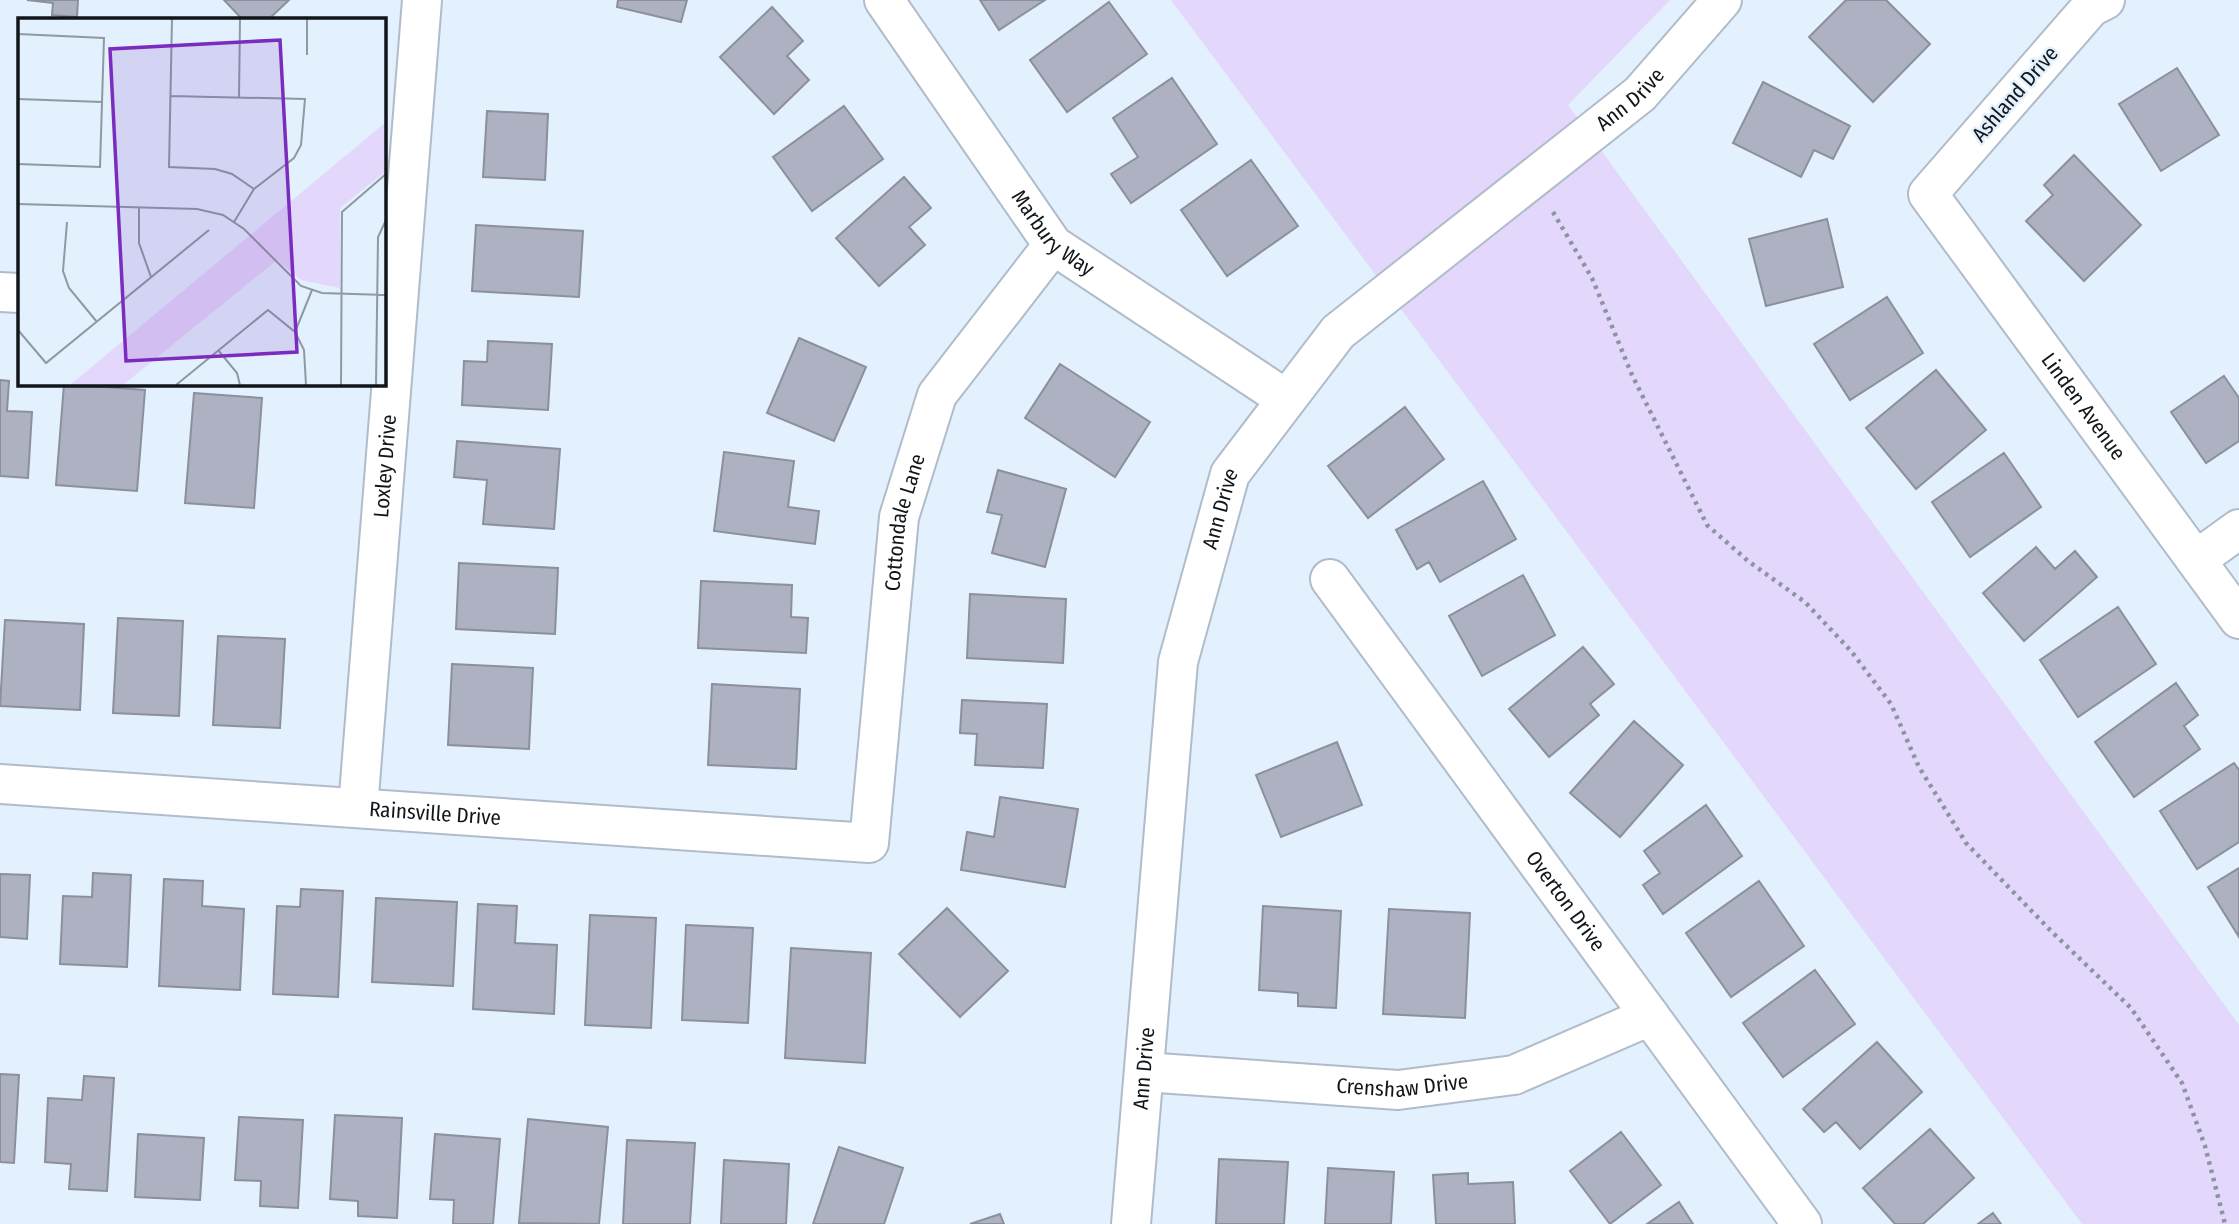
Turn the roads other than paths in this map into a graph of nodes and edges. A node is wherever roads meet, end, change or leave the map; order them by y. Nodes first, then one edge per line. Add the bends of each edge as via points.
1 (422, 0) edge
2 (884, 0) edge
3 (1721, 0) edge
4 (2092, 2) edge
5 (1928, 194) joint
6 (1053, 245) junction
7 (0, 292) edge
8 (18, 293) edge
9 (390, 316) edge
10 (1286, 399) junction
11 (2239, 529) edge
12 (2196, 560) junction
13 (1330, 579) dead end
14 (2239, 619) edge
15 (0, 784) edge
16 (358, 808) junction
17 (869, 843) joint
18 (1650, 1016) junction
19 (1144, 1072) junction
20 (1131, 1224) edge
21 (1802, 1224) edge

1 - 9 street, Loxley Drive
2 - 6 street, Marbury Way
3 - 10 street, Ann Drive via 1640,94 1338,332
4 - 5 street, Ashland Drive
5 - 12 street, Linden Avenue
6 - 10 street, Marbury Way
6 - 17 street, Cottondale Lane via 937,395 899,517
7 - 8 street
9 - 16 street, Loxley Drive
10 - 19 street, Ann Drive via 1230,474 1178,662
11 - 12 street
12 - 14 street, Linden Avenue
13 - 18 street, Overton Drive
15 - 16 street, Rainsville Drive
16 - 17 street, Rainsville Drive
18 - 19 street, Crenshaw Drive via 1514,1075 1398,1090
18 - 21 street, Overton Drive
19 - 20 street, Ann Drive

